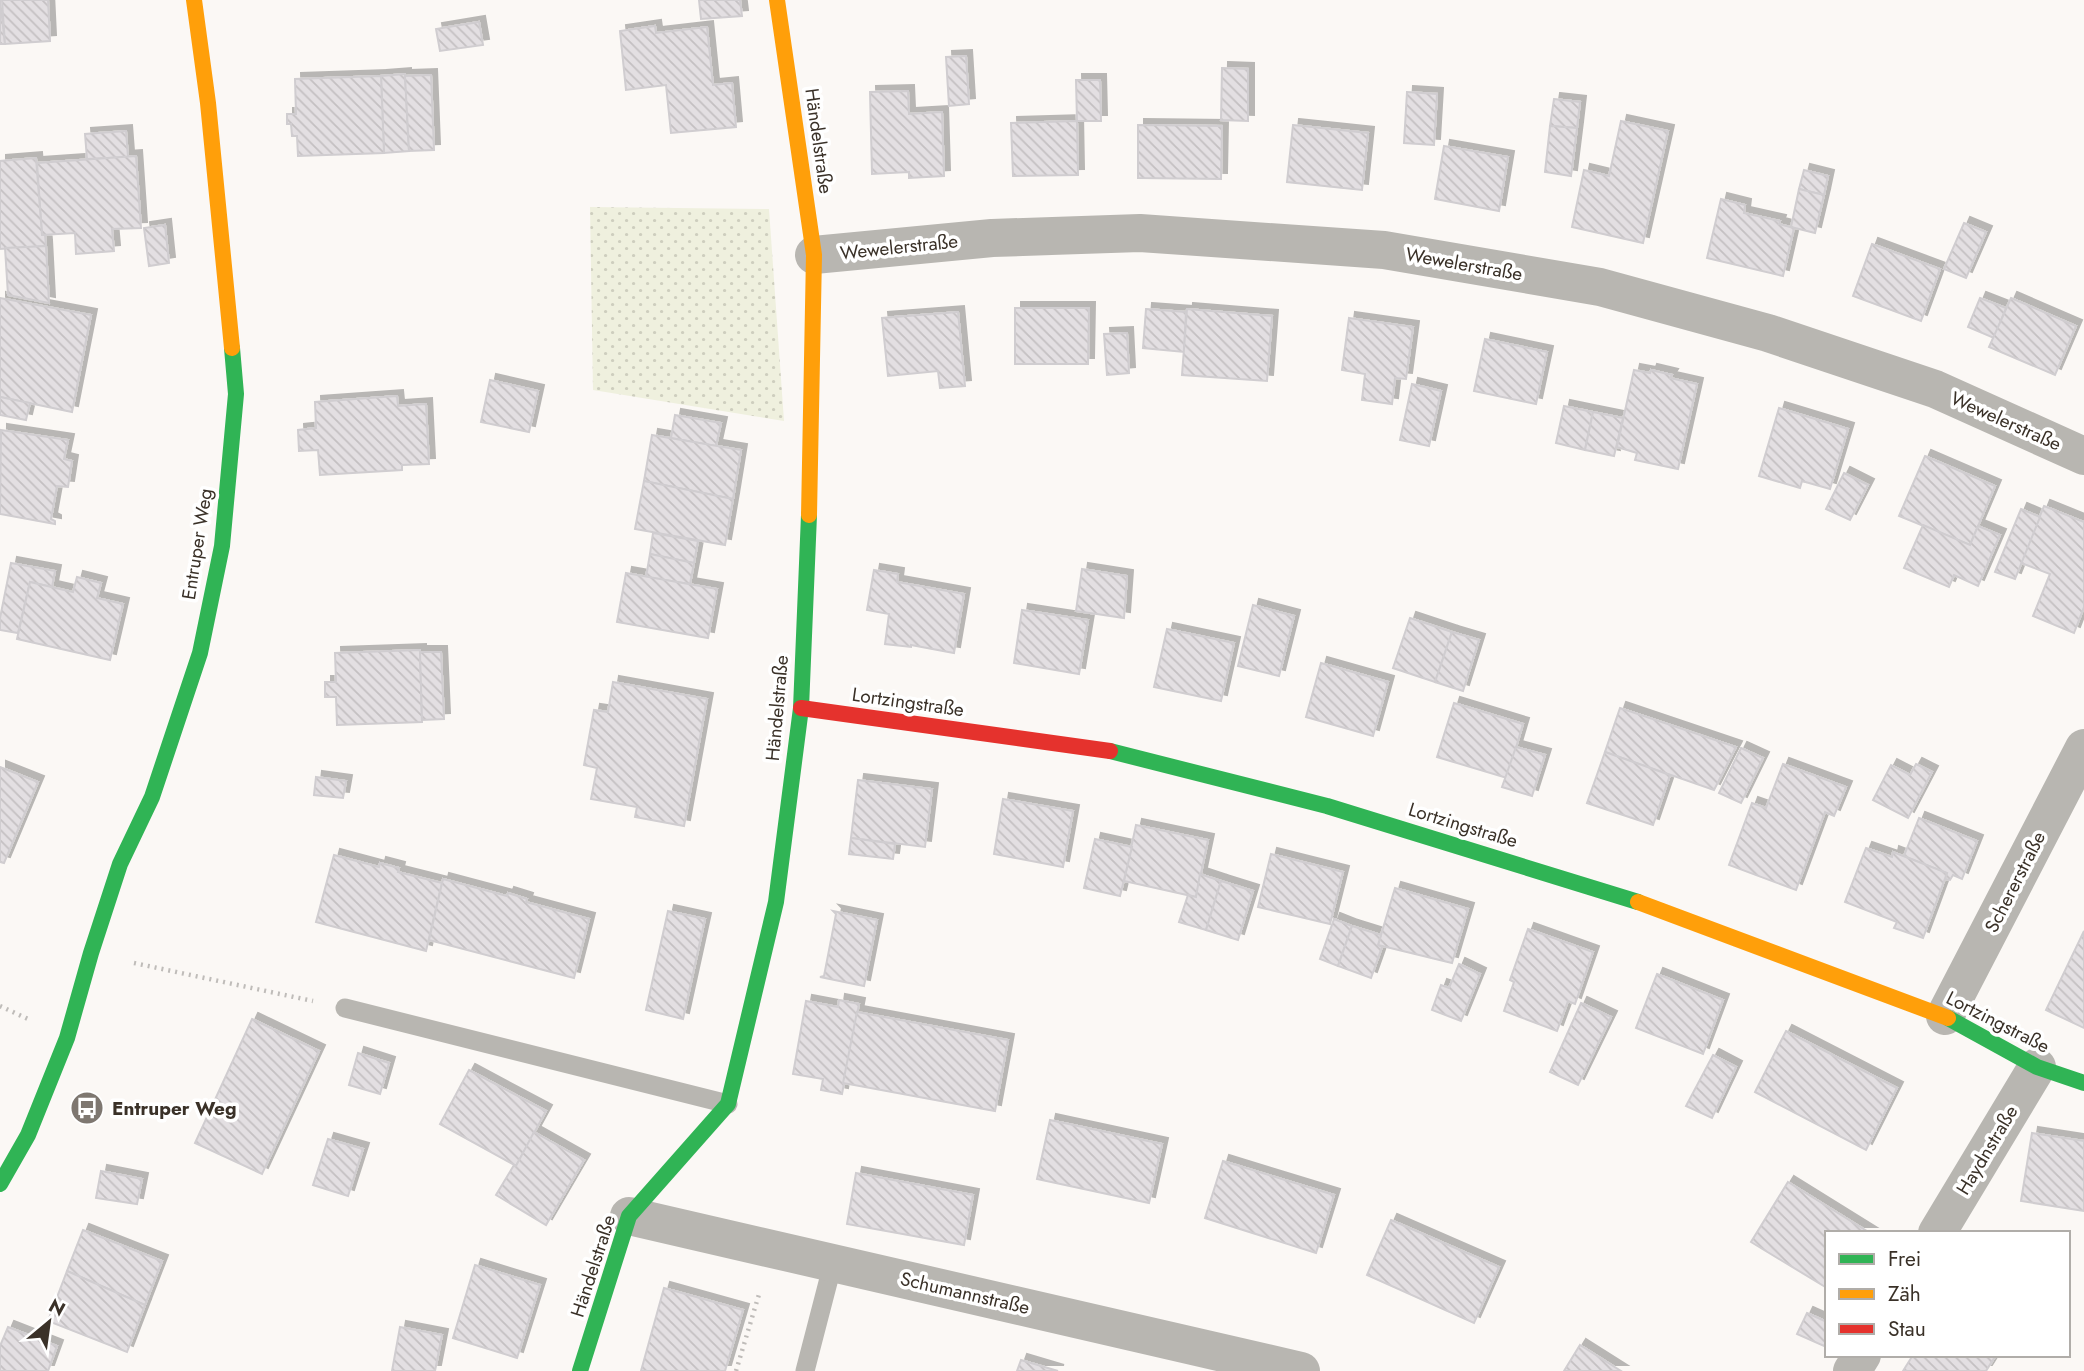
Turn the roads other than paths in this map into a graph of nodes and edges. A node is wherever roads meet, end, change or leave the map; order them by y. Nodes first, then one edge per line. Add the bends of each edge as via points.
1 (194, 0) edge
2 (777, 0) edge
3 (814, 255) junction
4 (2084, 456) edge
5 (801, 708) junction
6 (2084, 748) edge
7 (345, 1008) road end
8 (1945, 1016) junction
9 (2037, 1067) junction
10 (2084, 1083) edge
11 (728, 1104) junction
12 (0, 1184) edge
13 (629, 1216) junction
14 (1938, 1231) edge
15 (833, 1263) junction
16 (580, 1371) edge
17 (805, 1371) edge
18 (1301, 1371) edge

1 - 12 street, Entruper Weg via 236,394 222,546 200,653 152,797 120,864 67,1038 28,1135
2 - 3 street, Händelstraße
3 - 4 street, Wewelerstraße via 992,238 1140,233 1384,250 1600,287 1768,333 1935,389
3 - 5 street, Händelstraße
5 - 8 street, Lortzingstraße via 1125,753 1327,806 1634,900
5 - 11 street, Händelstraße via 776,902
6 - 8 street, Schererstraße
7 - 11 lane
8 - 9 street, Lortzingstraße
9 - 10 street, Lortzingstraße
9 - 14 street, Haydnstraße
11 - 13 street, Händelstraße
13 - 15 street, Schumannstraße
13 - 16 street, Händelstraße
15 - 17 lane
15 - 18 street, Schumannstraße

